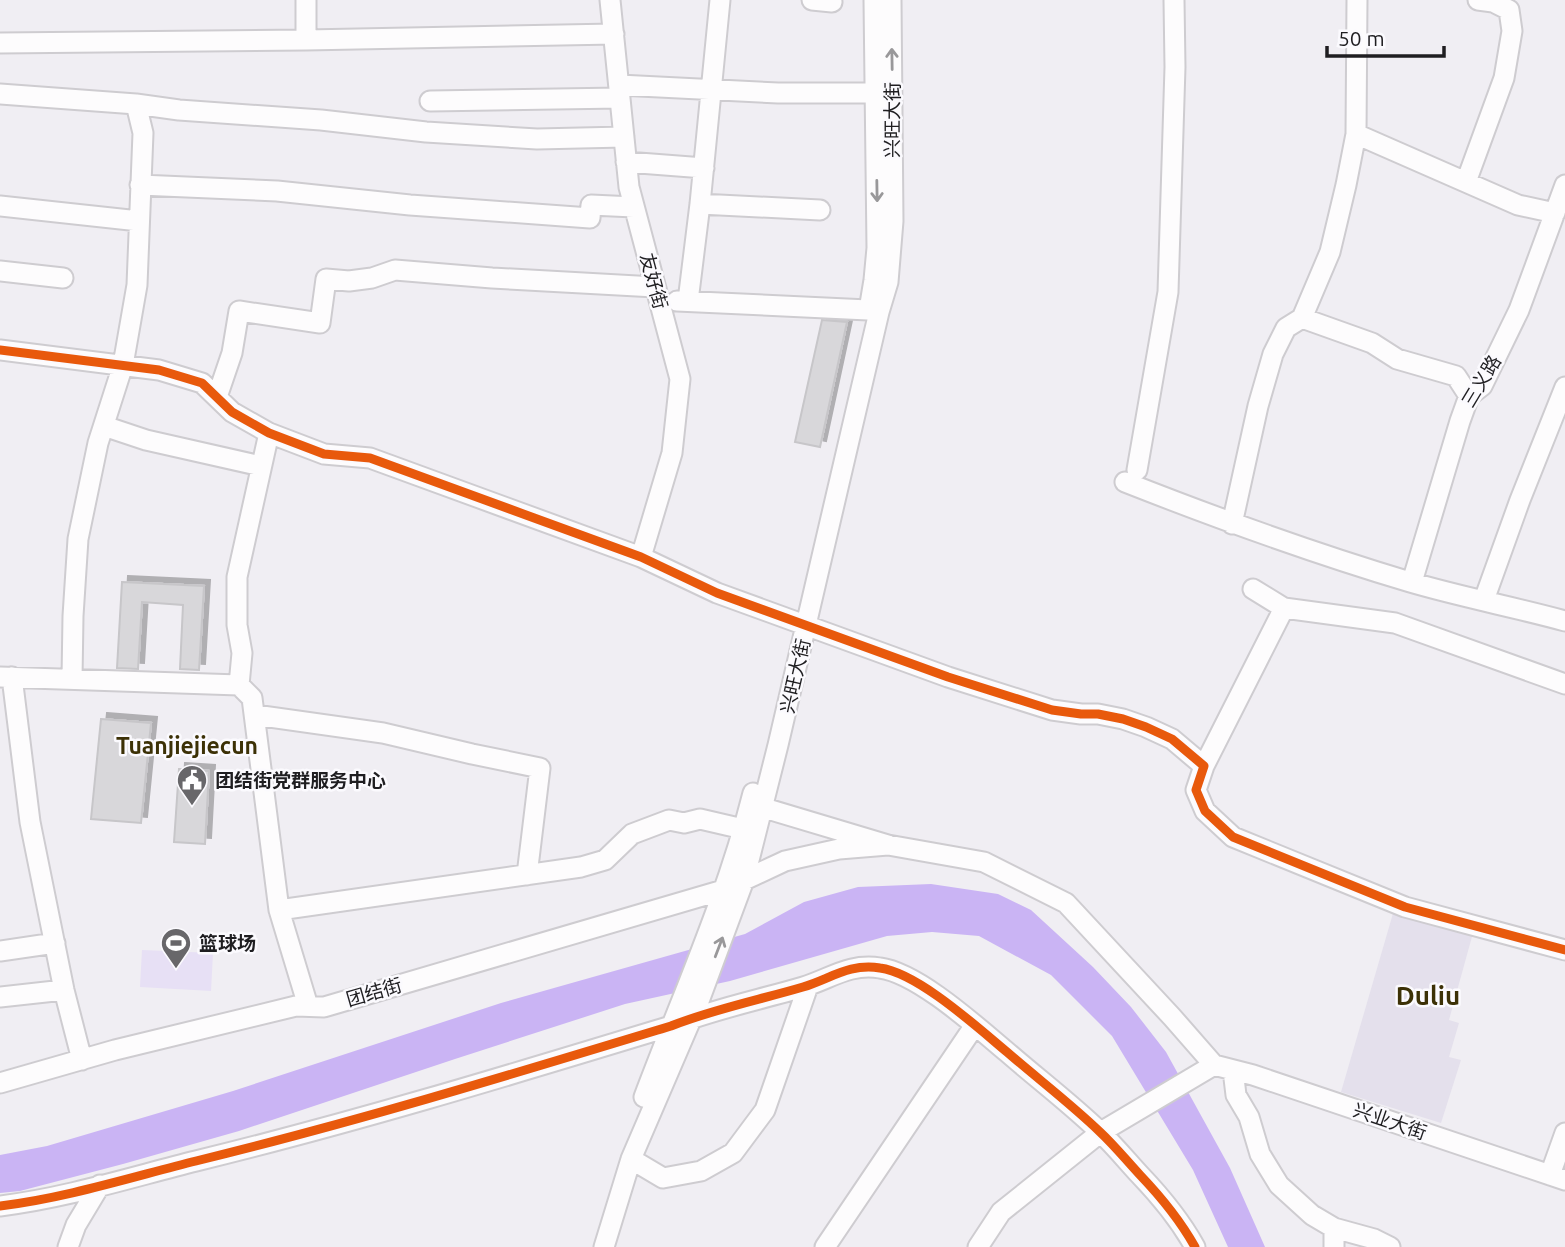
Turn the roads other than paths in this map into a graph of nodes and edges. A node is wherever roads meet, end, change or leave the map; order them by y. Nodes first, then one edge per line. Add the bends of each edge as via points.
1 (306, 0) edge
2 (610, 0) edge
3 (720, 0) edge
4 (811, 0) edge
5 (874, 0) edge
6 (891, 0) edge
7 (1174, 0) edge
8 (1357, 0) edge
9 (1478, 0) edge
10 (832, 2) dead end
11 (614, 34) junction
12 (306, 40) junction
13 (0, 43) edge
14 (711, 90) junction
15 (619, 91) junction
16 (884, 93) junction
17 (0, 94) edge
18 (430, 101) dead end
19 (136, 104) junction
20 (1356, 134) junction
21 (624, 137) junction
22 (626, 162) junction
23 (704, 168) junction
24 (1466, 182) junction
25 (1565, 185) edge
26 (140, 186) junction
27 (700, 204) junction
28 (0, 206) edge
29 (634, 207) junction
30 (820, 210) dead end
31 (1555, 213) junction
32 (139, 221) junction
33 (0, 271) edge
34 (62, 278) dead end
35 (657, 293) junction
36 (688, 301) junction
37 (874, 311) junction
38 (1302, 318) junction
39 (0, 350) edge
40 (123, 365) junction
41 (1563, 395) edge
42 (1469, 396) junction
43 (216, 397) junction
44 (104, 426) junction
45 (269, 433) junction
46 (261, 466) junction
47 (1232, 524) junction
48 (641, 557) junction
49 (1412, 582) junction
50 (1252, 589) dead end
51 (1484, 600) junction
52 (1284, 608) junction
53 (1565, 621) edge
54 (801, 623) junction
55 (6, 677) edge
56 (72, 679) junction
57 (1565, 684) edge
58 (239, 685) junction
59 (254, 715) junction
60 (1203, 766) junction
61 (757, 806) junction
62 (750, 830) junction
63 (888, 845) junction
64 (527, 875) junction
65 (731, 893) junction
66 (279, 909) junction
67 (55, 943) junction
68 (1565, 950) edge
69 (0, 951) edge
70 (808, 986) junction
71 (64, 990) junction
72 (0, 997) edge
73 (308, 1006) junction
74 (690, 1008) junction
75 (975, 1025) junction
76 (671, 1026) junction
77 (82, 1060) junction
78 (1214, 1065) junction
79 (1233, 1070) junction
80 (0, 1083) edge
81 (1101, 1132) junction
82 (1565, 1133) edge
83 (631, 1159) junction
84 (1558, 1177) edge
85 (100, 1185) junction
86 (0, 1206) edge
87 (1334, 1238) edge
88 (68, 1247) edge
89 (594, 1247) edge
90 (604, 1247) edge
91 (825, 1247) edge
92 (978, 1247) edge
93 (1195, 1247) edge
94 (1390, 1247) edge

1 - 12 street
2 - 11 street, 友好街
3 - 14 street
4 - 10 street
5 - 16 street, 兴旺大街
16 -> 6 street, 兴旺大街
7 - 47 street via 1168,292 1131,476
8 - 20 street
9 - 24 street via 1508,10 1512,31 1504,78
11 - 12 street
11 - 15 street, 友好街
12 - 13 street
14 - 15 street
14 - 16 street
14 - 23 street
15 - 18 street
15 - 21 street, 友好街
16 - 37 street, 兴旺大街 via 892,232 888,282
17 - 19 street
19 - 21 street via 426,132 537,139
19 - 26 street via 143,133
20 - 24 street
20 - 38 street via 1330,252
21 - 22 street, 友好街
22 - 23 street
22 - 29 street, 友好街
23 - 27 street
24 - 31 street via 1518,205
25 - 31 street, 三义路
26 - 29 street via 277,191 590,218 591,205
26 - 32 street
27 - 30 street
27 - 36 street
28 - 32 street
29 - 35 street, 友好街
31 - 42 street, 三义路 via 1519,310 1482,386
32 - 40 street via 136,285
33 - 34 street
35 - 36 street
35 - 43 street via 395,270 372,278 326,279 320,323 239,311 232,352
35 - 48 street, 友好街 via 680,379 671,453
36 - 37 street
37 - 54 street, 兴旺大街
38 - 42 street via 1371,343 1397,359 1456,376
38 - 47 street via 1286,328 1273,354
39 - 40 street
40 - 43 street via 202,383
40 - 44 street
41 - 51 street
42 - 49 street, 三义路
43 - 45 street
44 - 46 street
44 - 56 street via 78,539
45 - 46 street
45 - 48 street via 324,454 370,458
46 - 58 street via 237,576 242,653
47 - 49 street
48 - 54 street via 717,593
49 - 51 street
50 - 52 street
51 - 53 street
52 - 57 street via 1395,623
52 - 60 street
54 - 60 street via 1052,710 1124,719 1172,739
54 - 61 street, 兴旺大街
55 - 56 street
55 - 67 street
56 - 58 street
58 - 59 street via 252,698
59 - 64 street via 383,733 540,768
59 - 66 street
60 - 68 street via 1196,790 1205,811 1233,837 1405,907
61 - 62 street, 兴旺大街
61 - 63 street
62 - 64 street via 701,819 669,820 632,834 605,860
62 - 65 street, 兴旺大街
63 - 65 street, 团结街 via 839,849 785,861
63 - 78 street via 984,862 1066,903
64 - 66 street
65 - 73 street, 团结街 via 324,1007
74 -> 65 street, 兴旺大街
65 - 74 street, 兴旺大街
66 - 73 street
67 - 69 street
67 - 71 street
70 - 74 street
70 - 75 street via 840,971 880,968 908,977
70 - 83 street via 765,1110 733,1153 701,1171 663,1178
71 - 72 street
71 - 77 street
73 - 77 street, 团结街
74 - 76 street
74 - 83 street, 兴旺大街
75 - 81 street
75 - 91 street
76 - 85 street via 374,1115
76 - 89 street via 630,1132
77 - 80 street, 团结街
78 - 79 street, 兴业大街
78 - 81 street
79 - 84 street, 兴业大街
79 - 87 street via 1236,1094 1249,1116 1260,1154 1279,1185
81 - 92 street via 1001,1212
81 - 93 street via 1175,1214
82 - 84 street
83 - 90 street, 兴旺大街
85 - 86 street
85 - 88 street
87 - 94 street via 1374,1238

